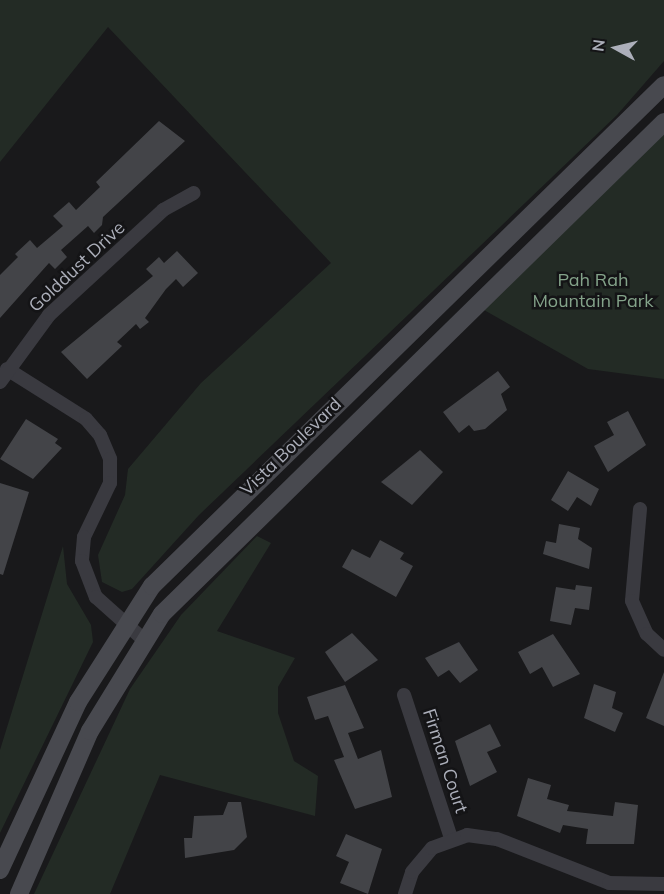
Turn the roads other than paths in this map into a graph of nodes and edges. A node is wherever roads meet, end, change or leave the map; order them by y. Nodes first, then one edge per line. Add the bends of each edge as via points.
1 (664, 85) edge
2 (664, 122) edge
3 (194, 193) dead end
4 (7, 369) junction
5 (0, 382) edge
6 (640, 509) dead end
7 (124, 624) junction
8 (144, 639) junction
9 (664, 650) edge
10 (404, 695) dead end
11 (451, 838) junction
12 (0, 870) edge
13 (664, 884) edge
14 (19, 894) edge
15 (405, 894) edge

1 - 7 main road, Vista Boulevard via 185,549
2 - 8 main road, Vista Boulevard via 196,575
3 - 4 street, Golddust Drive via 163,210 49,315
4 - 5 street, Golddust Drive
4 - 7 street via 86,419 106,447 110,483 84,537 82,561 96,597
6 - 9 street via 632,602 647,634
7 - 8 street
7 - 12 main road, Vista Boulevard via 78,702
8 - 14 main road, Vista Boulevard via 90,730
10 - 11 street, Firman Court
11 - 13 street via 496,839 609,883
11 - 15 street via 421,859

